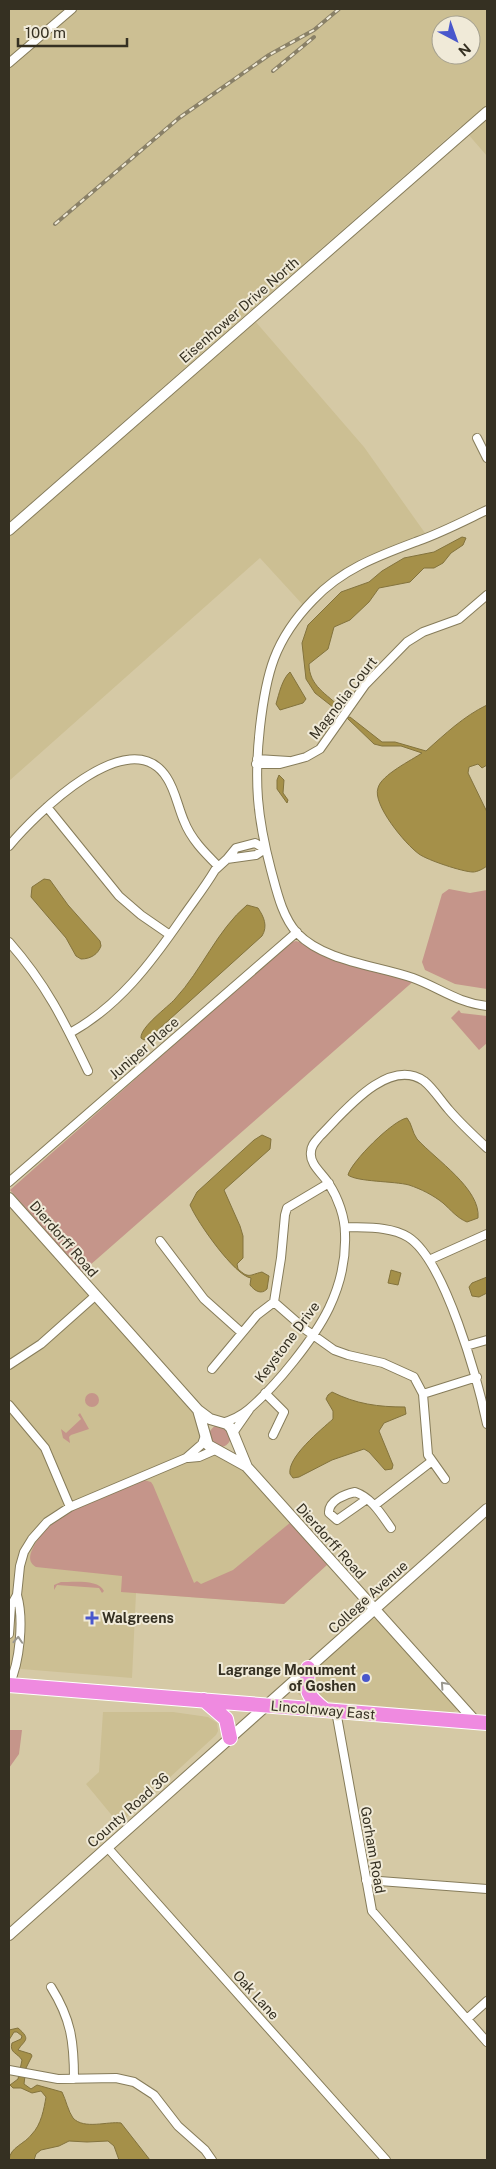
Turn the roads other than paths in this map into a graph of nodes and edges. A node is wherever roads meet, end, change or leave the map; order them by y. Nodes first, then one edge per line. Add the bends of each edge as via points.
1 (72, 9) edge
2 (9, 63) edge
3 (487, 112) edge
4 (477, 438) dead end
5 (487, 458) edge
6 (487, 510) edge
7 (9, 530) edge
8 (487, 595) edge
9 (256, 761) junction
10 (48, 807) junction
11 (9, 846) edge
12 (265, 849) junction
13 (218, 866) junction
14 (296, 932) junction
15 (170, 935) junction
16 (9, 942) edge
17 (487, 1006) edge
18 (70, 1033) junction
19 (88, 1071) dead end
20 (487, 1148) edge
21 (9, 1182) edge
22 (329, 1183) junction
23 (9, 1198) edge
24 (345, 1227) junction
25 (487, 1234) edge
26 (160, 1241) dead end
27 (429, 1260) junction
28 (95, 1296) junction
29 (274, 1302) junction
30 (242, 1333) junction
31 (312, 1334) junction
32 (487, 1338) edge
33 (466, 1346) junction
34 (9, 1365) edge
35 (212, 1369) dead end
36 (477, 1377) junction
37 (265, 1393) junction
38 (423, 1394) junction
39 (9, 1405) edge
40 (198, 1410) junction
41 (249, 1410) junction
42 (221, 1422) junction
43 (487, 1424) edge
44 (206, 1435) junction
45 (233, 1435) junction
46 (273, 1435) dead end
47 (217, 1450) junction
48 (186, 1458) junction
49 (432, 1462) junction
50 (247, 1467) junction
51 (445, 1479) dead end
52 (366, 1498) junction
53 (374, 1505) junction
54 (70, 1507) junction
55 (487, 1510) edge
56 (392, 1528) dead end
57 (17, 1595) junction
58 (375, 1610) junction
59 (9, 1634) edge
60 (308, 1668) junction
61 (9, 1684) edge
62 (204, 1700) junction
63 (267, 1705) junction
64 (331, 1711) junction
65 (482, 1722) edge
66 (230, 1738) junction
67 (107, 1847) junction
68 (366, 1880) junction
69 (487, 1889) edge
70 (9, 1936) edge
71 (51, 1987) dead end
72 (487, 2001) edge
73 (467, 2019) junction
74 (487, 2042) edge
75 (9, 2070) edge
76 (74, 2079) junction
77 (212, 2160) edge
78 (386, 2160) edge

1 - 2 street
3 - 7 street, Eisenhower Drive North
4 - 5 street
6 - 9 street via 362,563 334,581 313,600 291,625 270,668
8 - 9 street, Magnolia Court via 453,623 424,632 407,642 374,674 320,749 289,761
9 - 12 street via 257,805
10 - 11 street
10 - 13 street via 109,764 123,759 142,760 167,777 193,838
10 - 15 street via 119,896
12 - 13 street via 255,843 236,848
12 - 14 street via 280,902
13 - 15 street
14 - 17 street via 327,954 387,969 454,998
14 - 21 street, Juniper Place
15 - 18 street via 143,972 120,996
16 - 18 street via 42,982
18 - 19 street
20 - 22 street, Keystone Drive via 424,1081 398,1074 368,1091 312,1144 313,1162
22 - 24 street, Keystone Drive via 338,1199
22 - 29 street via 287,1208
23 - 28 street, Dierdorff Road
24 - 27 street via 398,1232 419,1246
24 - 31 street, Keystone Drive via 345,1250 338,1287
25 - 27 street
26 - 30 street via 204,1298
27 - 33 street
28 - 34 street via 42,1344
28 - 40 street, Dierdorff Road
29 - 30 street
29 - 31 street
30 - 35 street
31 - 37 street, Keystone Drive
31 - 38 street via 348,1356 383,1363 414,1377
32 - 33 street
33 - 36 street
36 - 38 street
36 - 43 street
37 - 41 street, Keystone Drive
37 - 46 street via 284,1412
38 - 49 street via 428,1455
39 - 54 street via 44,1448
40 - 42 street, Dierdorff Road
40 - 44 street, Dierdorff Road
41 - 42 street, Keystone Drive
41 - 45 street, Keystone Drive
42 - 44 street via 211,1426
42 - 45 street, Dierdorff Road via 231,1428
44 - 47 street, Dierdorff Road via 208,1444
44 - 48 street via 202,1444
45 - 47 street via 228,1448
45 - 50 street, Dierdorff Road
47 - 48 street
47 - 50 street, Dierdorff Road
48 - 54 street
49 - 51 street
49 - 53 street
50 - 58 street, Dierdorff Road
52 - 52 street via 351,1492 331,1503 329,1513 337,1520
52 - 53 street
53 - 56 street
54 - 57 street via 32,1538 20,1566
55 - 58 street, College Avenue
57 - 59 street via 11,1606
61 -> 57 street via 16,1669 21,1608
58 - 60 street, College Avenue
65 -> 58 street, Dierdorff Road
60 - 63 street, College Avenue
60 - 64 highway via 308,1694
61 - 62 highway, Lincolnway East
62 - 63 highway, Lincolnway East
62 - 66 highway via 226,1719
63 - 64 highway, Lincolnway East
63 - 66 street, County Road 36
64 - 65 highway, Lincolnway East
64 - 68 street, Gorham Road
66 - 67 street, County Road 36
67 - 70 street, County Road 36
67 - 78 street, Oak Lane
68 - 69 street
68 - 73 street, Gorham Road via 375,1915
71 - 76 street via 70,2025
72 - 73 street
73 - 74 street, Gorham Road
75 - 76 street
76 - 77 street via 116,2078 141,2086 154,2095 178,2126

